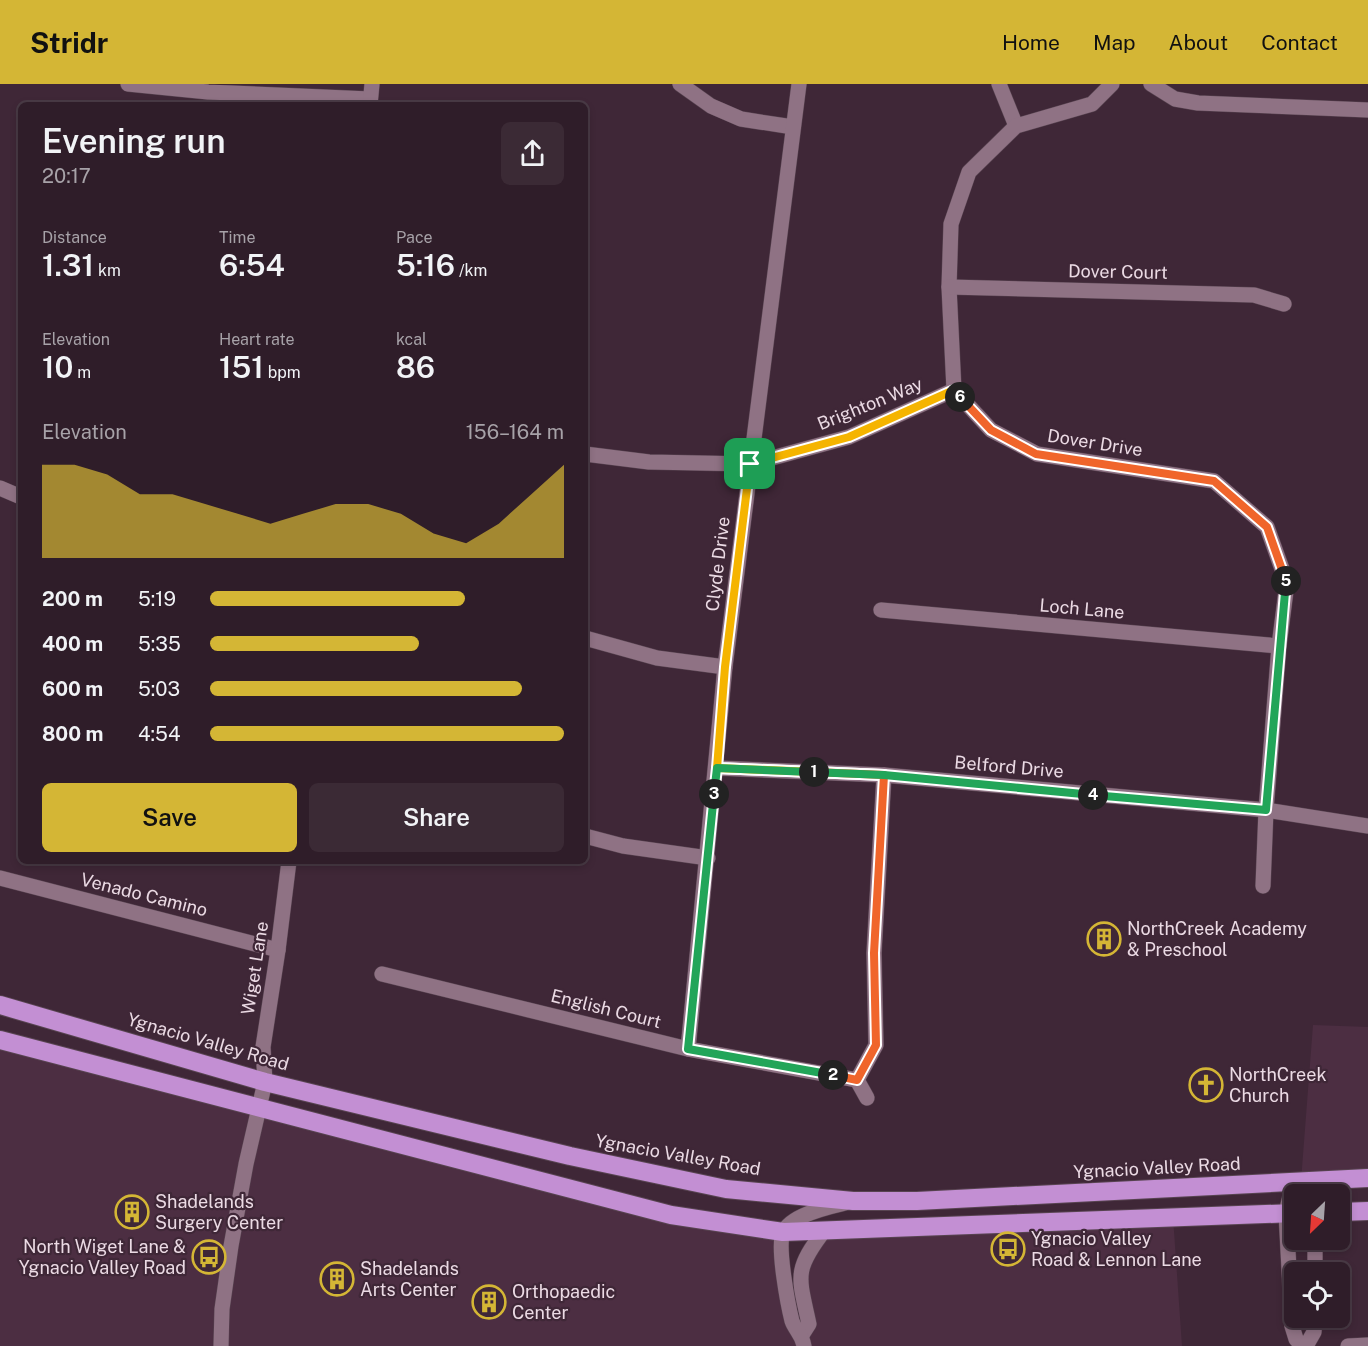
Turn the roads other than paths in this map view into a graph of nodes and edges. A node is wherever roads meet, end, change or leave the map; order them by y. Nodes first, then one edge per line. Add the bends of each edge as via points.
1 (128, 84) edge
2 (680, 84) edge
3 (799, 84) edge
4 (999, 84) edge
5 (1112, 84) edge
6 (1151, 84) edge
7 (209, 88) edge
8 (371, 96) edge
9 (1368, 110) edge
10 (1016, 126) junction
11 (793, 127) junction
12 (949, 287) junction
13 (1284, 304) dead end
14 (954, 390) junction
15 (588, 454) edge
16 (750, 464) junction
17 (0, 488) edge
18 (18, 496) edge
19 (881, 610) dead end
20 (588, 640) edge
21 (1279, 646) junction
22 (725, 667) junction
23 (717, 768) junction
24 (884, 775) junction
25 (1266, 810) junction
26 (1368, 826) edge
27 (588, 837) edge
28 (708, 858) junction
29 (289, 864) edge
30 (0, 878) edge
31 (1263, 886) dead end
32 (278, 950) junction
33 (382, 974) dead end
34 (0, 1005) edge
35 (0, 1040) edge
36 (688, 1049) junction
37 (857, 1080) junction
38 (265, 1082) junction
39 (867, 1098) dead end
40 (260, 1108) junction
41 (1368, 1178) edge
42 (1330, 1184) edge
43 (1284, 1189) edge
44 (854, 1201) junction
45 (1368, 1211) edge
46 (1350, 1212) edge
47 (1284, 1213) edge
48 (824, 1231) junction
49 (783, 1232) junction
50 (1288, 1250) edge
51 (1314, 1328) edge
52 (803, 1340) edge
53 (1368, 1345) edge
54 (221, 1346) edge
55 (1304, 1346) edge
56 (1348, 1346) edge

1 - 7 street
2 - 11 street via 711,106 741,119
3 - 11 street, Clyde Drive
4 - 10 street
5 - 10 street via 1092,104
6 - 9 street via 1175,99 1198,103
7 - 8 street
10 - 12 street via 969,172 951,224
11 - 16 street, Clyde Drive
12 - 13 street, Dover Court via 1254,295
12 - 14 street
14 - 16 street, Brighton Way via 849,437
14 - 21 street, Dover Drive via 991,430 1036,454 1214,481 1267,527 1287,583
15 - 16 street, Brighton Way via 649,462
16 - 22 street, Clyde Drive
17 - 18 street
19 - 21 street, Loch Lane
20 - 22 street via 657,658
21 - 25 street, Dover Drive
22 - 23 street, Clyde Drive
23 - 24 street, Belford Drive
23 - 28 street, Clyde Drive
24 - 25 street, Belford Drive
24 - 37 street via 874,953 876,1045
25 - 26 street, Belford Drive
25 - 31 street, Dover Drive
27 - 28 street
28 - 36 street, Clyde Drive
29 - 32 street, Wiget Lane
30 - 32 street, Venado Camino
32 - 38 street, Wiget Lane via 262,1047
33 - 36 street, English Court
34 - 38 highway, Ygnacio Valley Road
35 - 40 highway
36 - 37 street, English Court
37 - 39 street
38 - 40 street, Wiget Lane
38 - 44 highway, Ygnacio Valley Road via 570,1156 726,1188
40 - 49 highway via 671,1215
40 - 54 street, Wiget Lane via 231,1246
41 - 42 highway, Ygnacio Valley Road
43 - 44 highway, Ygnacio Valley Road
44 - 49 street via 818,1209
45 - 46 highway
47 - 48 highway
48 - 49 highway
48 - 52 street via 808,1252 800,1272 809,1324
49 - 52 street via 781,1251 793,1325
50 - 55 street via 1292,1326 1296,1339
51 - 55 street
53 - 56 street

